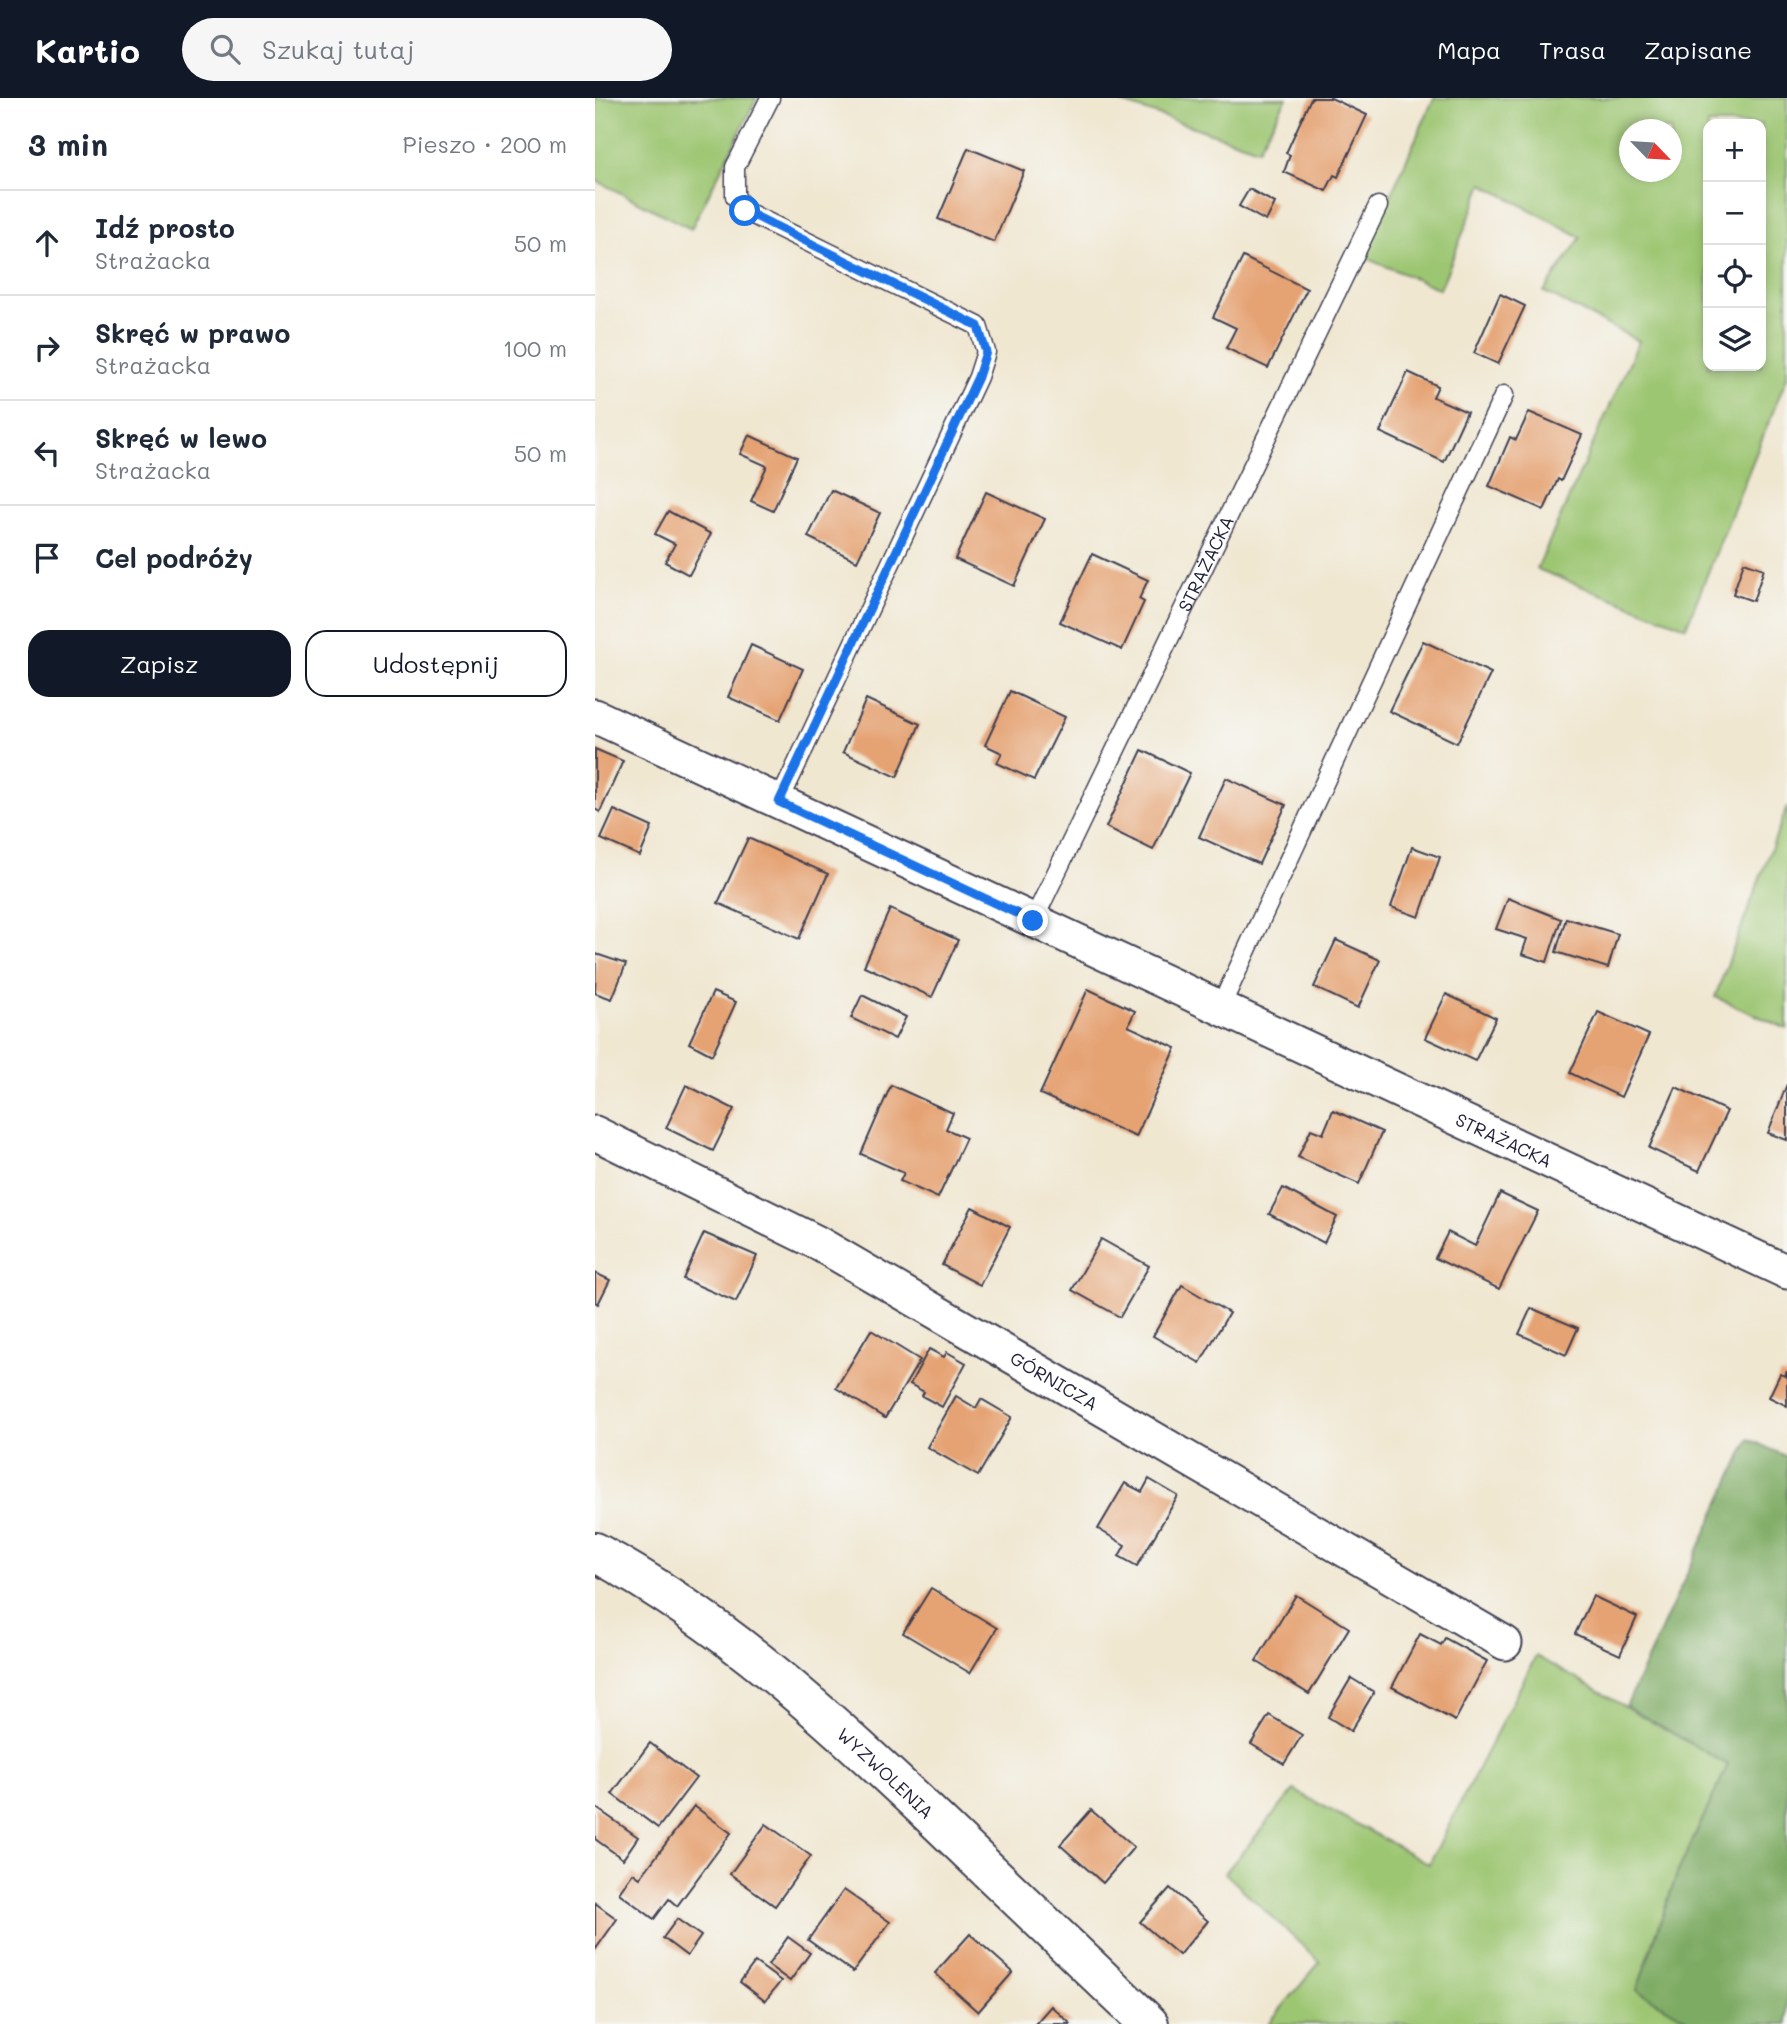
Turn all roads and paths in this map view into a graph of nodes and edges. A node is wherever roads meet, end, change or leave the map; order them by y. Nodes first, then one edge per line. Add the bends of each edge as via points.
1 (770, 98) edge
2 (1378, 206) dead end
3 (1504, 395) dead end
4 (595, 716) edge
5 (779, 802) junction
6 (1033, 921) junction
7 (1220, 1008) junction
8 (595, 1133) edge
9 (1787, 1272) edge
10 (595, 1552) edge
11 (1505, 1643) dead end
12 (1149, 2024) edge

1 - 5 lane via 736,167 735,196 745,211 978,326 986,352
2 - 6 lane, STRAŻACKA
3 - 7 lane
4 - 5 street, STRAŻACKA
5 - 6 street, STRAŻACKA
6 - 7 street, STRAŻACKA
7 - 9 street, STRAŻACKA
8 - 11 street, GÓRNICZA via 816,1242
10 - 12 main road, WYZWOLENIA via 685,1606 764,1665 861,1749

